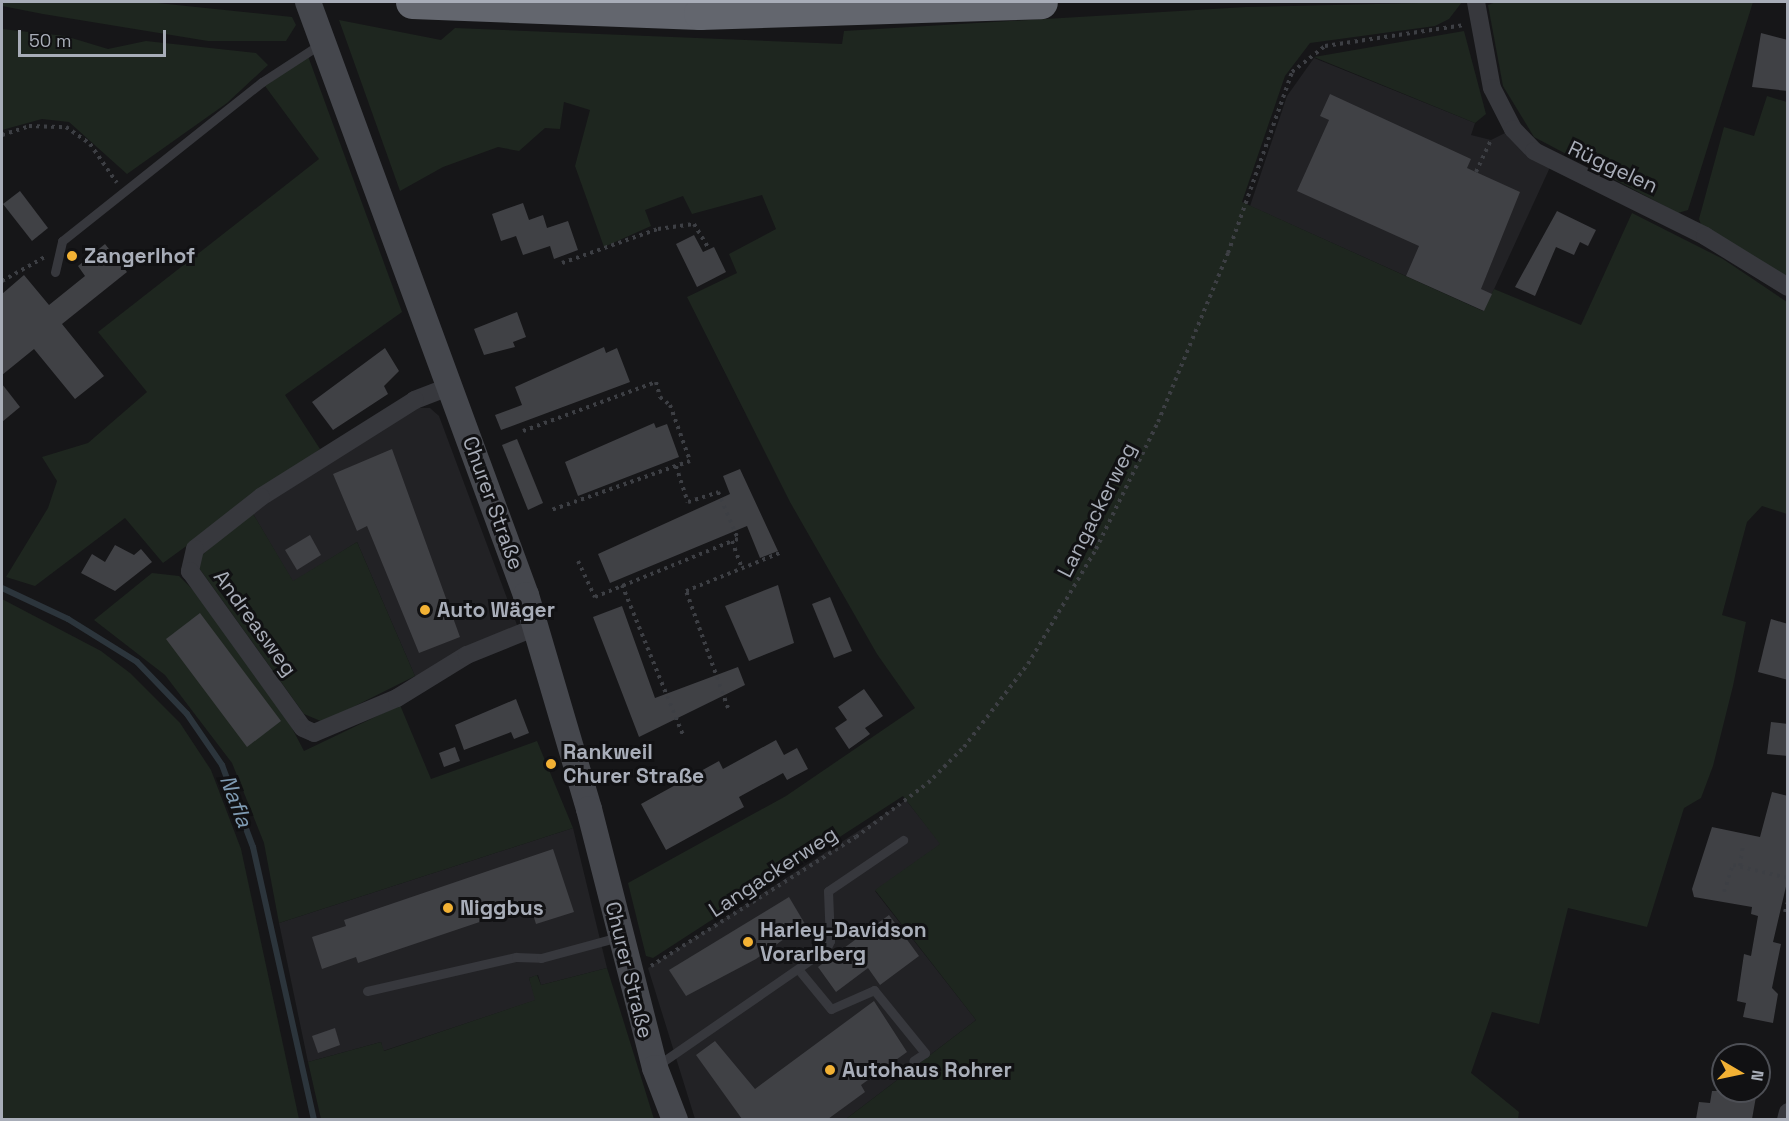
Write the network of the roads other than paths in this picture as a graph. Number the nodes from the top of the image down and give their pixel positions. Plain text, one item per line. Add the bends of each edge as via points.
1 (308, 2) edge
2 (412, 2) edge
3 (1041, 2) edge
4 (1476, 2) edge
5 (324, 42) junction
6 (55, 272) dead end
7 (1788, 287) edge
8 (450, 386) junction
9 (536, 627) junction
10 (903, 840) dead end
11 (621, 936) junction
12 (798, 969) junction
13 (367, 991) dead end
14 (913, 1061) dead end
15 (655, 1068) junction
16 (1788, 1112) edge
17 (675, 1119) edge
18 (1786, 1119) edge

1 - 5 main road, Churer Straße
2 - 3 highway via 700,13
4 - 7 street, Rüggelen via 1498,103 1534,151 1705,236
5 - 6 lane via 306,49 62,241 54,256
5 - 8 main road, Churer Straße
8 - 9 main road, Churer Straße
8 - 9 street, Andreasweg via 415,400 261,497 195,549 190,571 303,728 314,733 397,698 467,655
9 - 11 main road, Churer Straße
10 - 12 lane via 828,891 830,941
11 - 13 lane
11 - 15 main road, Churer Straße
12 - 14 lane via 831,1009 874,990 925,1053
12 - 15 lane
15 - 17 main road, Churer Straße
16 - 18 street

